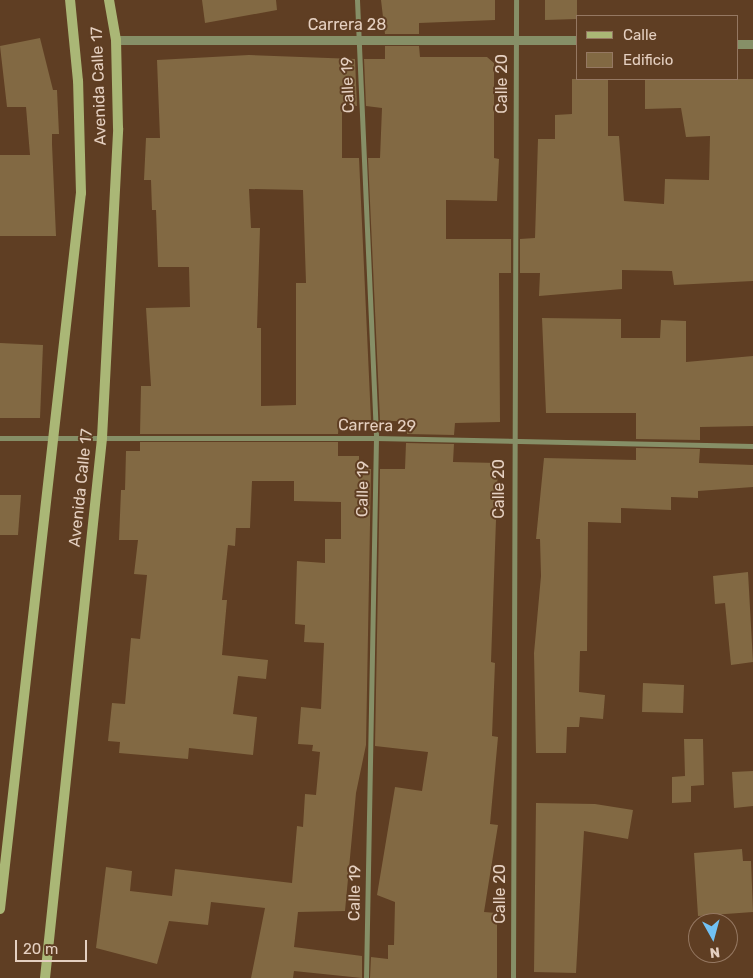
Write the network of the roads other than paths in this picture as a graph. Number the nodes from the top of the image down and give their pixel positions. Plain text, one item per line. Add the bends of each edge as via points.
1 (109, 0) edge
2 (356, 0) edge
3 (516, 0) edge
4 (70, 2) edge
5 (514, 39) junction
6 (116, 40) junction
7 (359, 40) junction
8 (576, 40) edge
9 (738, 44) edge
10 (753, 44) edge
11 (54, 437) junction
12 (0, 438) edge
13 (102, 438) junction
14 (376, 438) junction
15 (511, 442) junction
16 (753, 446) edge
17 (0, 909) edge
18 (45, 978) edge
19 (366, 978) edge
20 (513, 978) edge

1 - 6 main road, Avenida Calle 17
2 - 7 street, Calle 19
3 - 5 street, Calle 20
4 - 11 main road, Avenida Calle 17 via 78,81 81,193
5 - 7 street, Carrera 28
5 - 8 street, Carrera 28
5 - 15 street, Calle 20
6 - 7 street, Carrera 28
6 - 13 main road, Avenida Calle 17 via 118,128
7 - 14 street, Calle 19
9 - 10 street
11 - 12 street, Carrera 29
11 - 13 street, Carrera 29
11 - 17 main road, Avenida Calle 17
13 - 14 street, Carrera 29
13 - 18 main road, Avenida Calle 17
14 - 15 street, Carrera 29
14 - 19 street, Calle 19
15 - 16 street, Carrera 29
15 - 20 street, Calle 20

